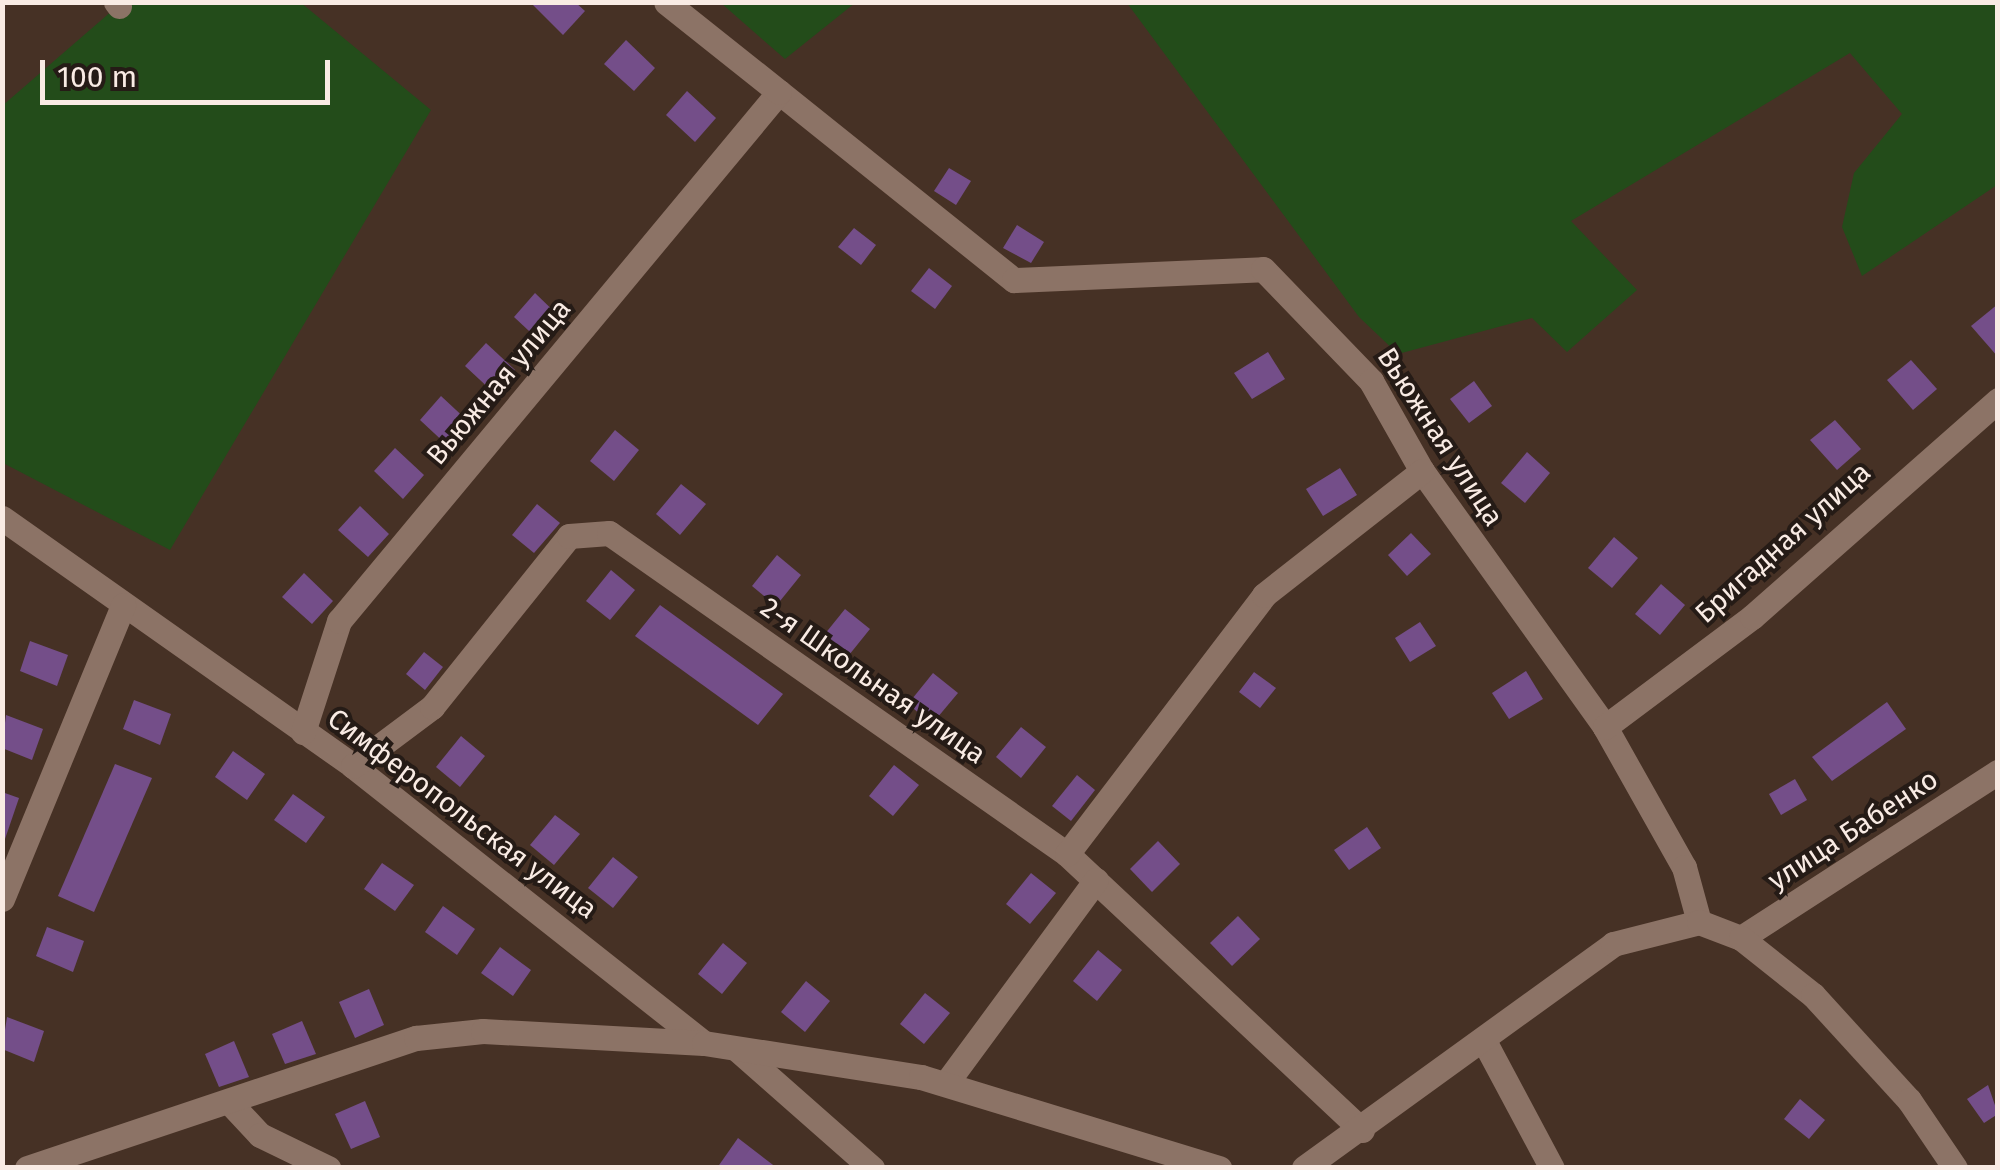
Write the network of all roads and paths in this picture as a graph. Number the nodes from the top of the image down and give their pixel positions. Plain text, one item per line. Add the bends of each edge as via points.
1 (666, 2) edge
2 (779, 92) junction
3 (1998, 400) edge
4 (1422, 471) junction
5 (2, 518) edge
6 (123, 605) junction
7 (1606, 727) junction
8 (303, 732) junction
9 (354, 766) junction
10 (1998, 772) edge
11 (1067, 854) junction
12 (1096, 880) junction
13 (2, 899) edge
14 (1699, 922) junction
15 (1741, 938) junction
16 (1483, 1038) junction
17 (704, 1043) junction
18 (738, 1050) junction
19 (946, 1082) junction
20 (232, 1104) junction
21 (1362, 1130) junction
22 (28, 1168) edge
23 (328, 1168) edge
24 (872, 1168) edge
25 (1219, 1168) edge
26 (1304, 1168) edge
27 (1552, 1168) edge
28 (1955, 1168) edge

1 - 2 street, Вьюжная улица
2 - 4 street, Вьюжная улица via 1014,280 1264,269 1353,358
2 - 8 street, Вьюжная улица via 339,621
3 - 7 street, Бригадная улица via 1752,616
4 - 7 street, Вьюжная улица
4 - 11 street via 1264,595
5 - 6 street, Симферопольская улица
6 - 8 street, Симферопольская улица
6 - 13 street
7 - 14 street, Вьюжная улица via 1684,867
8 - 9 street, Симферопольская улица
9 - 11 street, 2-я Школьная улица via 432,707 568,536 589,528 610,533
9 - 17 street, Симферопольская улица
10 - 15 street, улица Бабенко
11 - 12 street, 2-я Школьная улица
12 - 19 street
12 - 21 street, 2-я Школьная улица
14 - 15 street
14 - 16 street via 1613,944
15 - 28 street via 1878,1064
16 - 21 street
16 - 27 street
17 - 18 street, Симферопольская улица
17 - 20 street via 440,1034
18 - 19 street
18 - 24 street, Симферопольская улица
19 - 25 street
20 - 22 street
20 - 23 street via 260,1135
21 - 26 street

